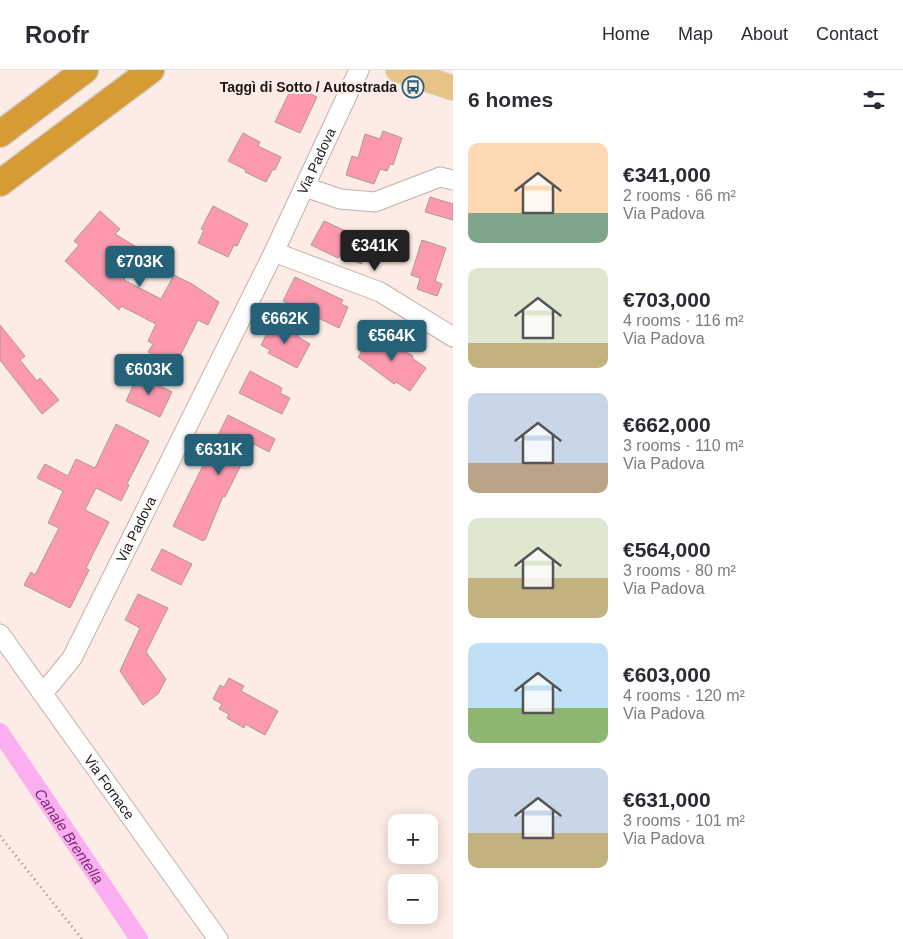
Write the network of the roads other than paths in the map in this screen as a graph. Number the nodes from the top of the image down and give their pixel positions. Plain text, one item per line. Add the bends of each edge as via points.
1 (85, 70) edge
2 (151, 70) edge
3 (359, 70) edge
4 (398, 70) edge
5 (453, 88) edge
6 (0, 134) edge
7 (453, 180) edge
8 (0, 183) edge
9 (305, 187) junction
10 (274, 252) junction
11 (453, 337) edge
12 (0, 634) edge
13 (41, 692) junction
14 (218, 939) edge

1 - 6 highway
2 - 8 highway
3 - 9 street, Via Padova
4 - 5 main road
7 - 9 street via 440,177 375,202 340,199
9 - 10 street, Via Padova
10 - 11 street via 380,292
10 - 13 street, Via Padova via 72,658
12 - 13 street, Via Fornace
13 - 14 street, Via Fornace

